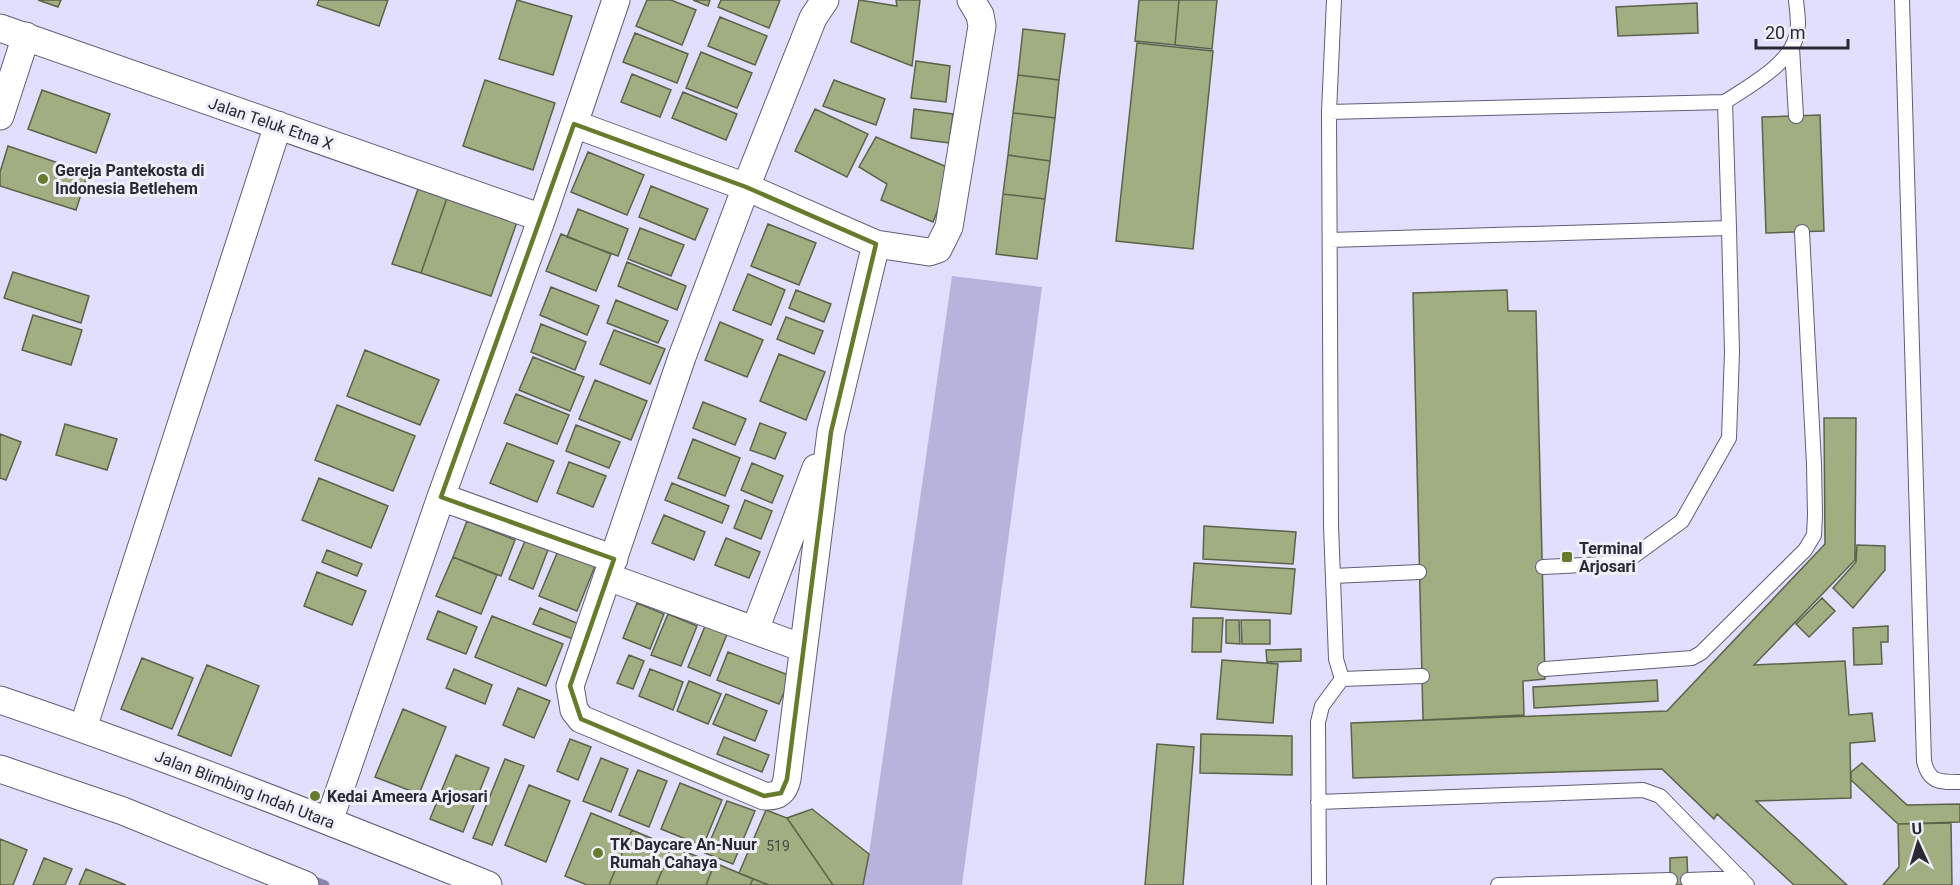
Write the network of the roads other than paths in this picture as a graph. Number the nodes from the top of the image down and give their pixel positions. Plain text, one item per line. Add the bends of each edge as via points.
1 (616, 0) edge
2 (825, 0) edge
3 (971, 0) edge
4 (1334, 0) edge
5 (1797, 0) edge
6 (1902, 0) edge
7 (0, 28) edge
8 (26, 36) junction
9 (1792, 48) junction
10 (1725, 102) junction
11 (1329, 112) junction
12 (0, 116) edge
13 (1796, 116) dead end
14 (574, 124) junction
15 (278, 125) junction
16 (746, 187) junction
17 (542, 218) junction
18 (1729, 228) junction
19 (1802, 232) dead end
20 (1330, 240) junction
21 (876, 244) junction
22 (831, 432) junction
23 (441, 497) junction
24 (1543, 567) dead end
25 (611, 568) junction
26 (1419, 572) dead end
27 (1333, 576) junction
28 (755, 630) junction
29 (803, 648) junction
30 (1545, 669) dead end
31 (1422, 676) dead end
32 (1342, 679) junction
33 (0, 700) edge
34 (83, 728) junction
35 (0, 769) edge
36 (1960, 782) edge
37 (1318, 802) junction
38 (329, 821) junction
39 (1670, 880) dead end
40 (1688, 880) dead end
41 (1744, 882) edge
42 (305, 885) edge
43 (488, 885) edge
44 (1319, 885) edge
45 (1498, 885) edge
46 (1523, 885) edge

1 - 14 street
2 - 16 street via 813,18
3 - 21 street via 982,26 949,227 938,249 929,252
4 - 11 lane
5 - 9 lane via 1798,29
6 - 36 lane via 1924,761 1934,779
7 - 8 street, Jalan Teluk Etna X
8 - 12 street
8 - 15 street, Jalan Teluk Etna X
9 - 10 lane via 1769,73
9 - 13 lane
10 - 11 lane
10 - 18 lane
11 - 20 lane
14 - 16 street
14 - 17 street
15 - 17 street, Jalan Teluk Etna X
15 - 34 street
16 - 21 street
16 - 25 street via 682,357
17 - 23 street
18 - 20 lane
18 - 24 lane via 1729,438 1682,521 1624,563
19 - 30 lane via 1814,535 1804,550 1692,658
20 - 27 lane
21 - 22 street
22 - 28 street
22 - 29 street
23 - 25 street
23 - 38 street
25 - 28 street
25 - 29 street via 570,686 574,711 581,719 765,796 777,796 786,785
26 - 27 lane
27 - 32 lane via 1336,659
28 - 29 street
31 - 32 lane
32 - 37 lane via 1322,706 1318,722
33 - 34 street, Jalan Blimbing Indah Utara
34 - 38 street, Jalan Blimbing Indah Utara
35 - 42 street via 123,811
37 - 41 lane via 1643,790 1660,796
37 - 44 lane
38 - 43 street, Jalan Blimbing Indah Utara
39 - 46 lane
40 - 41 lane
45 - 46 lane

